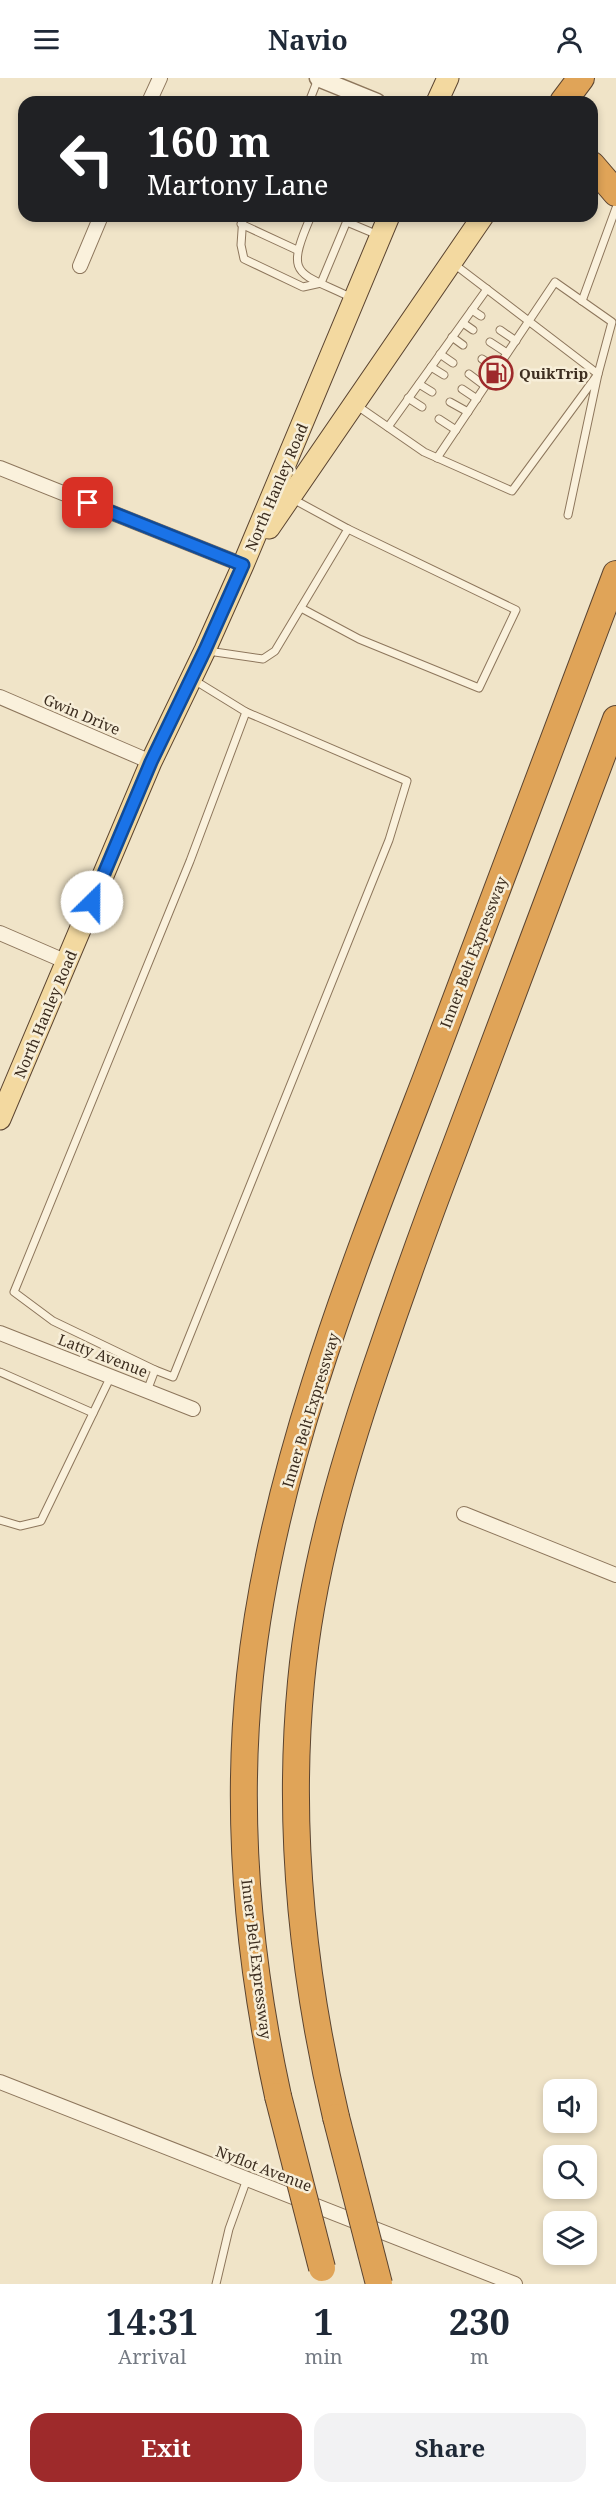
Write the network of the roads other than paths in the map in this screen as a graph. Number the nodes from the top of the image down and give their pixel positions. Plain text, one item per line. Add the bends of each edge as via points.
1 (160, 78) edge
2 (318, 78) edge
3 (448, 78) edge
4 (345, 83) edge
5 (152, 96) edge
6 (311, 96) edge
7 (367, 96) edge
8 (440, 96) edge
9 (598, 172) edge
10 (598, 190) edge
11 (616, 195) edge
12 (616, 208) edge
13 (98, 222) edge
14 (311, 222) edge
15 (346, 222) edge
16 (353, 222) edge
17 (386, 222) edge
18 (480, 222) edge
19 (241, 224) joint
20 (380, 237) junction
21 (297, 250) junction
22 (452, 262) junction
23 (80, 266) dead end
24 (321, 283) junction
25 (487, 289) junction
26 (354, 299) junction
27 (582, 301) junction
28 (472, 310) junction
29 (481, 316) dead end
30 (529, 320) junction
31 (463, 322) junction
32 (473, 330) dead end
33 (500, 330) dead end
34 (452, 337) junction
35 (516, 341) junction
36 (490, 342) dead end
37 (463, 345) dead end
38 (440, 354) junction
39 (507, 354) junction
40 (482, 358) dead end
41 (453, 363) dead end
42 (431, 367) junction
43 (497, 369) junction
44 (469, 374) dead end
45 (598, 374) junction
46 (444, 375) dead end
47 (418, 384) junction
48 (486, 386) junction
49 (462, 389) dead end
50 (432, 392) dead end
51 (408, 398) junction
52 (477, 399) junction
53 (450, 402) dead end
54 (354, 404) junction
55 (422, 407) dead end
56 (468, 412) junction
57 (439, 419) dead end
58 (388, 427) junction
59 (456, 430) junction
60 (437, 458) junction
61 (0, 468) edge
62 (282, 494) junction
63 (568, 515) dead end
64 (348, 529) junction
65 (243, 565) junction
66 (616, 574) edge
67 (300, 608) junction
68 (205, 650) junction
69 (191, 679) junction
70 (0, 697) edge
71 (246, 712) junction
72 (616, 719) edge
73 (151, 762) junction
74 (0, 933) edge
75 (67, 962) junction
76 (0, 1119) edge
77 (0, 1333) edge
78 (155, 1370) junction
79 (0, 1372) edge
80 (111, 1376) junction
81 (147, 1390) junction
82 (193, 1408) dead end
83 (93, 1413) junction
84 (464, 1514) dead end
85 (0, 1520) edge
86 (616, 1575) edge
87 (0, 2082) edge
88 (247, 2179) junction
89 (324, 2276) edge
90 (216, 2284) edge
91 (379, 2284) edge
92 (515, 2284) edge

1 - 5 street
2 - 4 street
2 - 6 lane
3 - 8 main road
4 - 7 street
9 - 11 highway
10 - 11 street
12 - 27 lane
13 - 23 street
14 - 21 lane
15 - 24 lane
16 - 20 lane
17 - 20 main road, North Hanley Road
18 - 22 main road
19 - 21 lane
19 - 24 lane via 244,260 303,287
20 - 26 main road, North Hanley Road
21 - 24 lane via 298,268
22 - 25 lane
22 - 54 main road
24 - 26 lane
25 - 28 lane
25 - 30 lane
26 - 62 main road, North Hanley Road
27 - 30 lane via 555,282
27 - 45 lane via 612,322
28 - 29 lane
28 - 31 lane
30 - 35 lane
30 - 45 lane
31 - 32 lane
31 - 34 lane
33 - 35 lane
34 - 37 lane
34 - 38 lane
35 - 39 lane
36 - 39 lane
38 - 41 lane
38 - 42 lane
39 - 43 lane
40 - 43 lane
42 - 46 lane
42 - 47 lane
43 - 48 lane
44 - 48 lane
45 - 60 lane via 512,491
45 - 63 lane
47 - 50 lane
47 - 51 lane
48 - 52 lane
49 - 52 lane
51 - 55 lane
51 - 58 lane
52 - 56 lane
53 - 56 lane
54 - 58 lane
54 - 62 main road
56 - 59 lane
57 - 59 lane
58 - 60 lane
59 - 60 lane
61 - 65 street
62 - 64 lane
62 - 65 main road, North Hanley Road
64 - 67 lane
64 - 67 lane via 516,610 479,688 359,639
65 - 68 main road, North Hanley Road
66 - 89 highway, Inner Belt Expressway, bridge via 363,1246 308,1412 261,1597 245,1735 244,1824 250,1932 278,2096
67 - 68 lane via 275,651 263,659
68 - 69 main road, North Hanley Road
69 - 71 lane
69 - 73 main road, North Hanley Road
70 - 73 street, Gwin Drive
71 - 78 lane via 190,861 14,1292 53,1321
71 - 78 lane via 407,781 389,840 173,1377
72 - 91 highway, bridge via 404,1286 349,1451 320,1564 301,1678 295,1848 308,1975 336,2117
73 - 75 main road, North Hanley Road
74 - 75 street
75 - 76 main road, North Hanley Road
77 - 80 street, Latty Avenue
78 - 81 lane
79 - 83 lane
80 - 81 street, Latty Avenue
80 - 83 lane
81 - 82 street, Latty Avenue
83 - 85 lane via 41,1521 20,1526
84 - 86 street
87 - 88 street, Nyflot Avenue
88 - 90 lane via 229,2229
88 - 92 street, Nyflot Avenue

